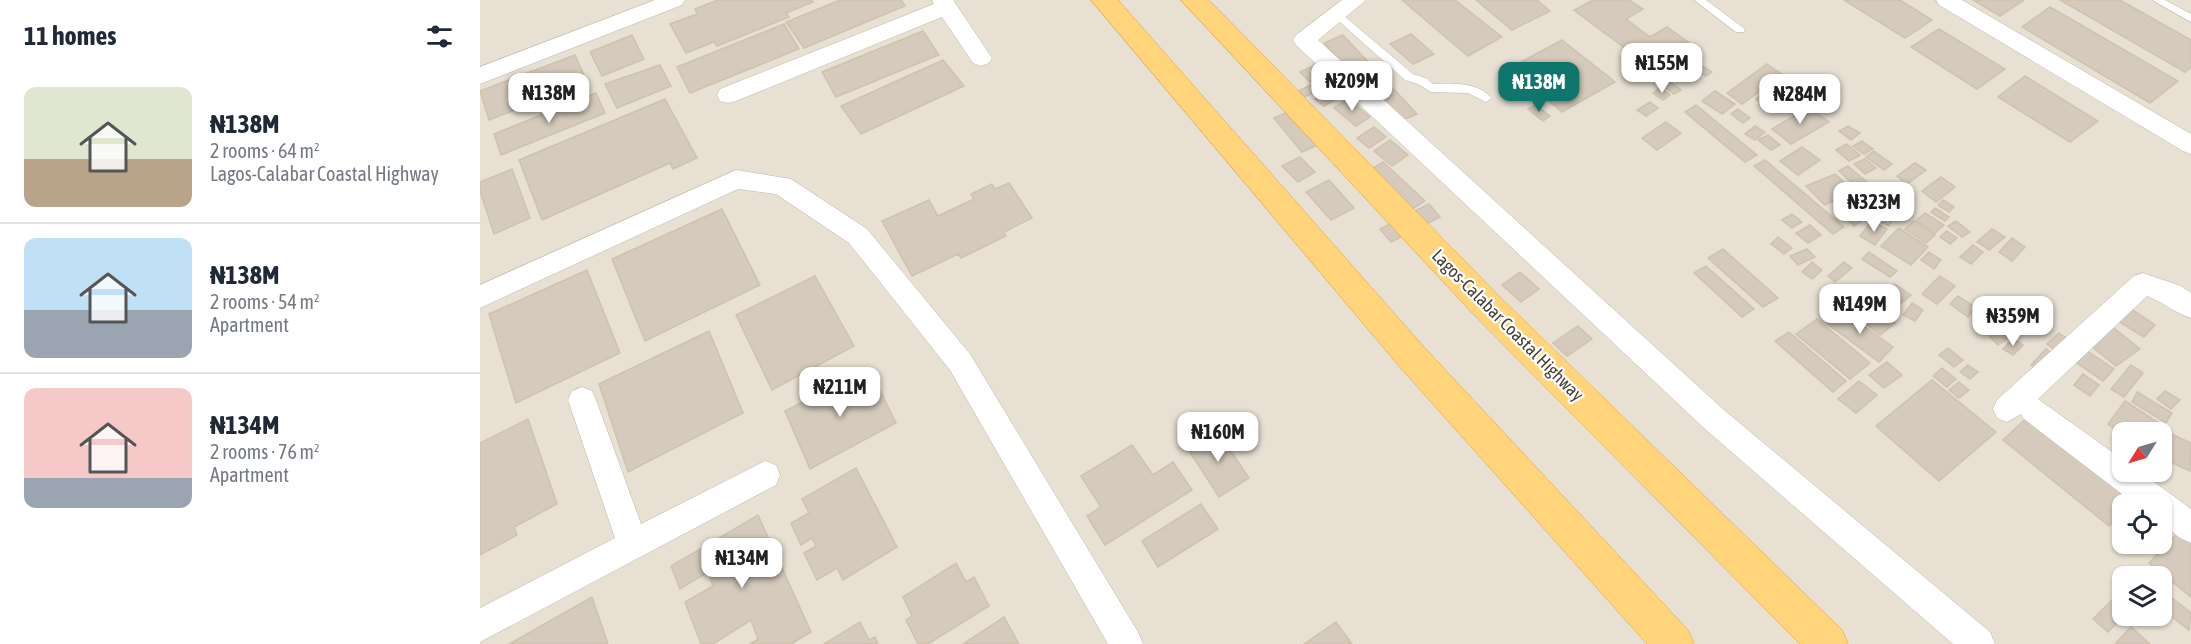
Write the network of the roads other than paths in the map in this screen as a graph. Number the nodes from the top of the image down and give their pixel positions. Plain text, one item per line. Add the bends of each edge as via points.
1 (675, 0) edge
2 (1104, 0) edge
3 (1194, 0) edge
4 (1356, 0) edge
5 (1946, 0) edge
6 (2157, 0) edge
7 (1701, 1) edge
8 (945, 3) edge
9 (1337, 14) junction
10 (2191, 18) edge
11 (1740, 29) dead end
12 (981, 58) dead end
13 (480, 76) edge
14 (728, 95) dead end
15 (1486, 98) dead end
16 (2191, 145) edge
17 (480, 297) edge
18 (2191, 307) edge
19 (582, 400) dead end
20 (765, 475) dead end
21 (2144, 494) edge
22 (2172, 514) edge
23 (2191, 528) edge
24 (633, 544) junction
25 (480, 626) edge
26 (1126, 644) edge
27 (1674, 644) edge
28 (1828, 644) edge
29 (1978, 644) edge

1 - 13 street
2 - 27 highway via 1411,356
3 - 28 highway, Lagos-Calabar Coastal Highway via 1488,308
4 - 9 street
5 - 16 street
6 - 10 lane
7 - 11 lane
8 - 12 street
8 - 14 street
9 - 15 lane via 1408,77 1431,88 1470,89
9 - 29 street via 1304,40 1714,419
17 - 26 street via 736,179 782,186 858,236 960,362
18 - 21 street via 2172,294 2143,284 2021,409
19 - 24 street
20 - 24 street
22 - 23 street
24 - 25 street

